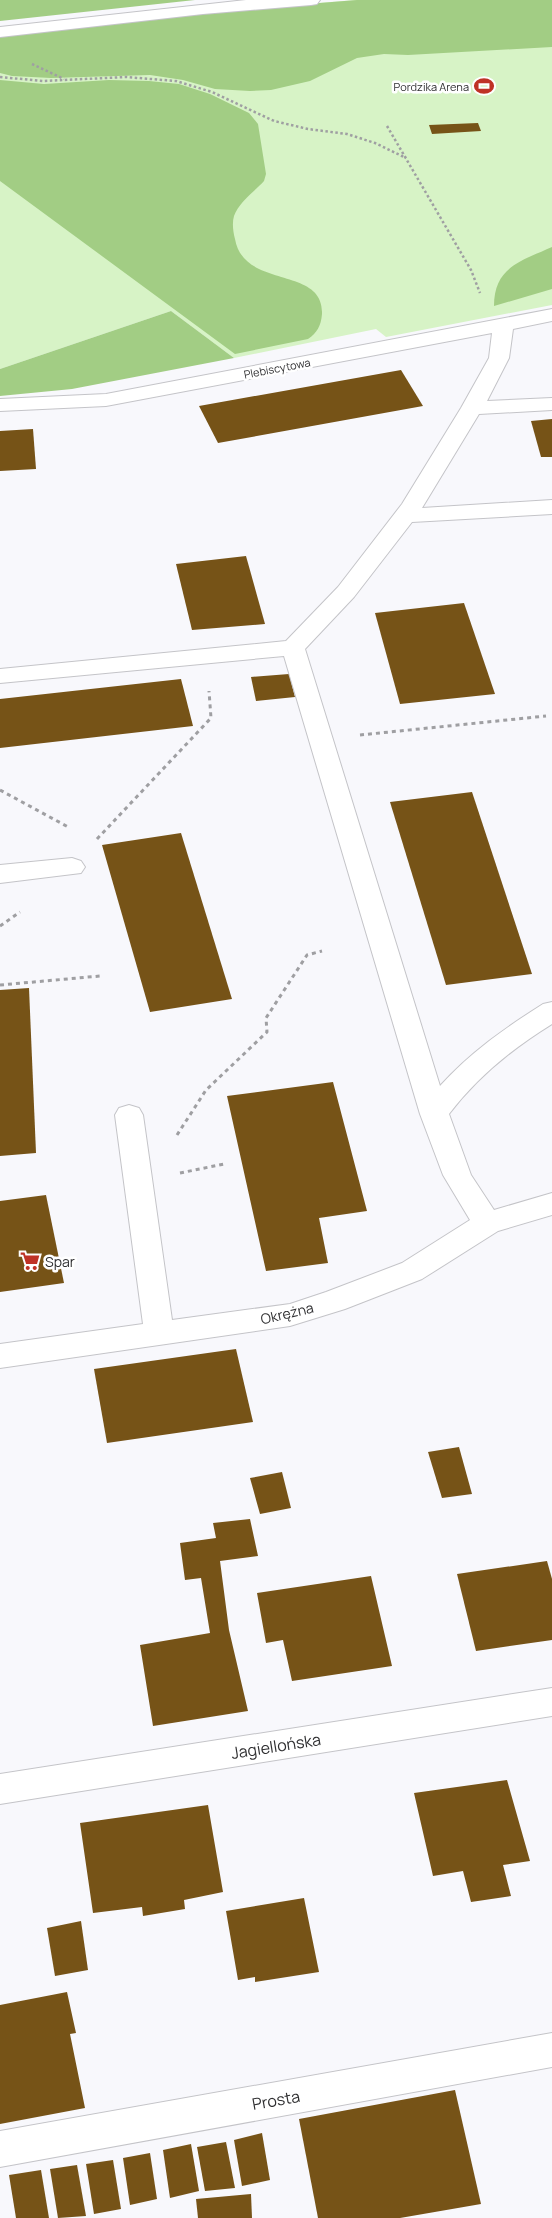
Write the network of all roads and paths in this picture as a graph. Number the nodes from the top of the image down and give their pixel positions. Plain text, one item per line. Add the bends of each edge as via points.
1 (311, 0) edge
2 (0, 32) edge
3 (0, 77) edge
4 (387, 126) dead end
5 (406, 158) junction
6 (480, 295) dead end
7 (552, 316) edge
8 (503, 324) junction
9 (552, 404) edge
10 (0, 405) edge
11 (472, 408) junction
12 (552, 507) edge
13 (405, 516) junction
14 (293, 648) junction
15 (207, 658) junction
16 (0, 676) edge
17 (546, 716) dead end
18 (357, 735) dead end
19 (0, 790) edge
20 (77, 832) dead end
21 (94, 842) dead end
22 (72, 867) dead end
23 (0, 874) edge
24 (322, 951) dead end
25 (100, 976) dead end
26 (0, 985) edge
27 (552, 1011) edge
28 (129, 1114) dead end
29 (434, 1114) junction
30 (224, 1164) dead end
31 (138, 1181) junction
32 (552, 1204) edge
33 (488, 1223) junction
34 (159, 1334) junction
35 (0, 1356) edge
36 (552, 1702) edge
37 (0, 1789) edge
38 (552, 2050) edge
39 (0, 2149) edge

1 - 2 street
3 - 5 path via 43,81 126,77 176,81 212,92 274,121 348,134
4 - 5 path
5 - 6 path via 471,270
7 - 8 street, Plebiscytowa
8 - 10 street, Plebiscytowa via 106,400
8 - 11 street via 499,358
9 - 11 street
11 - 13 street
12 - 13 street
13 - 14 street via 346,592
14 - 15 street
14 - 29 street
15 - 16 street
15 - 21 path via 211,718
17 - 18 path
19 - 20 path
22 - 23 street
24 - 31 path via 307,955 266,1018 266,1032 206,1090 154,1168
25 - 26 path
27 - 29 street via 464,1078
28 - 31 street
29 - 33 street via 456,1176
30 - 31 path
31 - 34 street
32 - 33 street, Okrężna
33 - 34 street, Okrężna via 412,1272 335,1302 290,1315
34 - 35 street, Okrężna
36 - 37 street, Jagiellońska
38 - 39 street, Prosta

